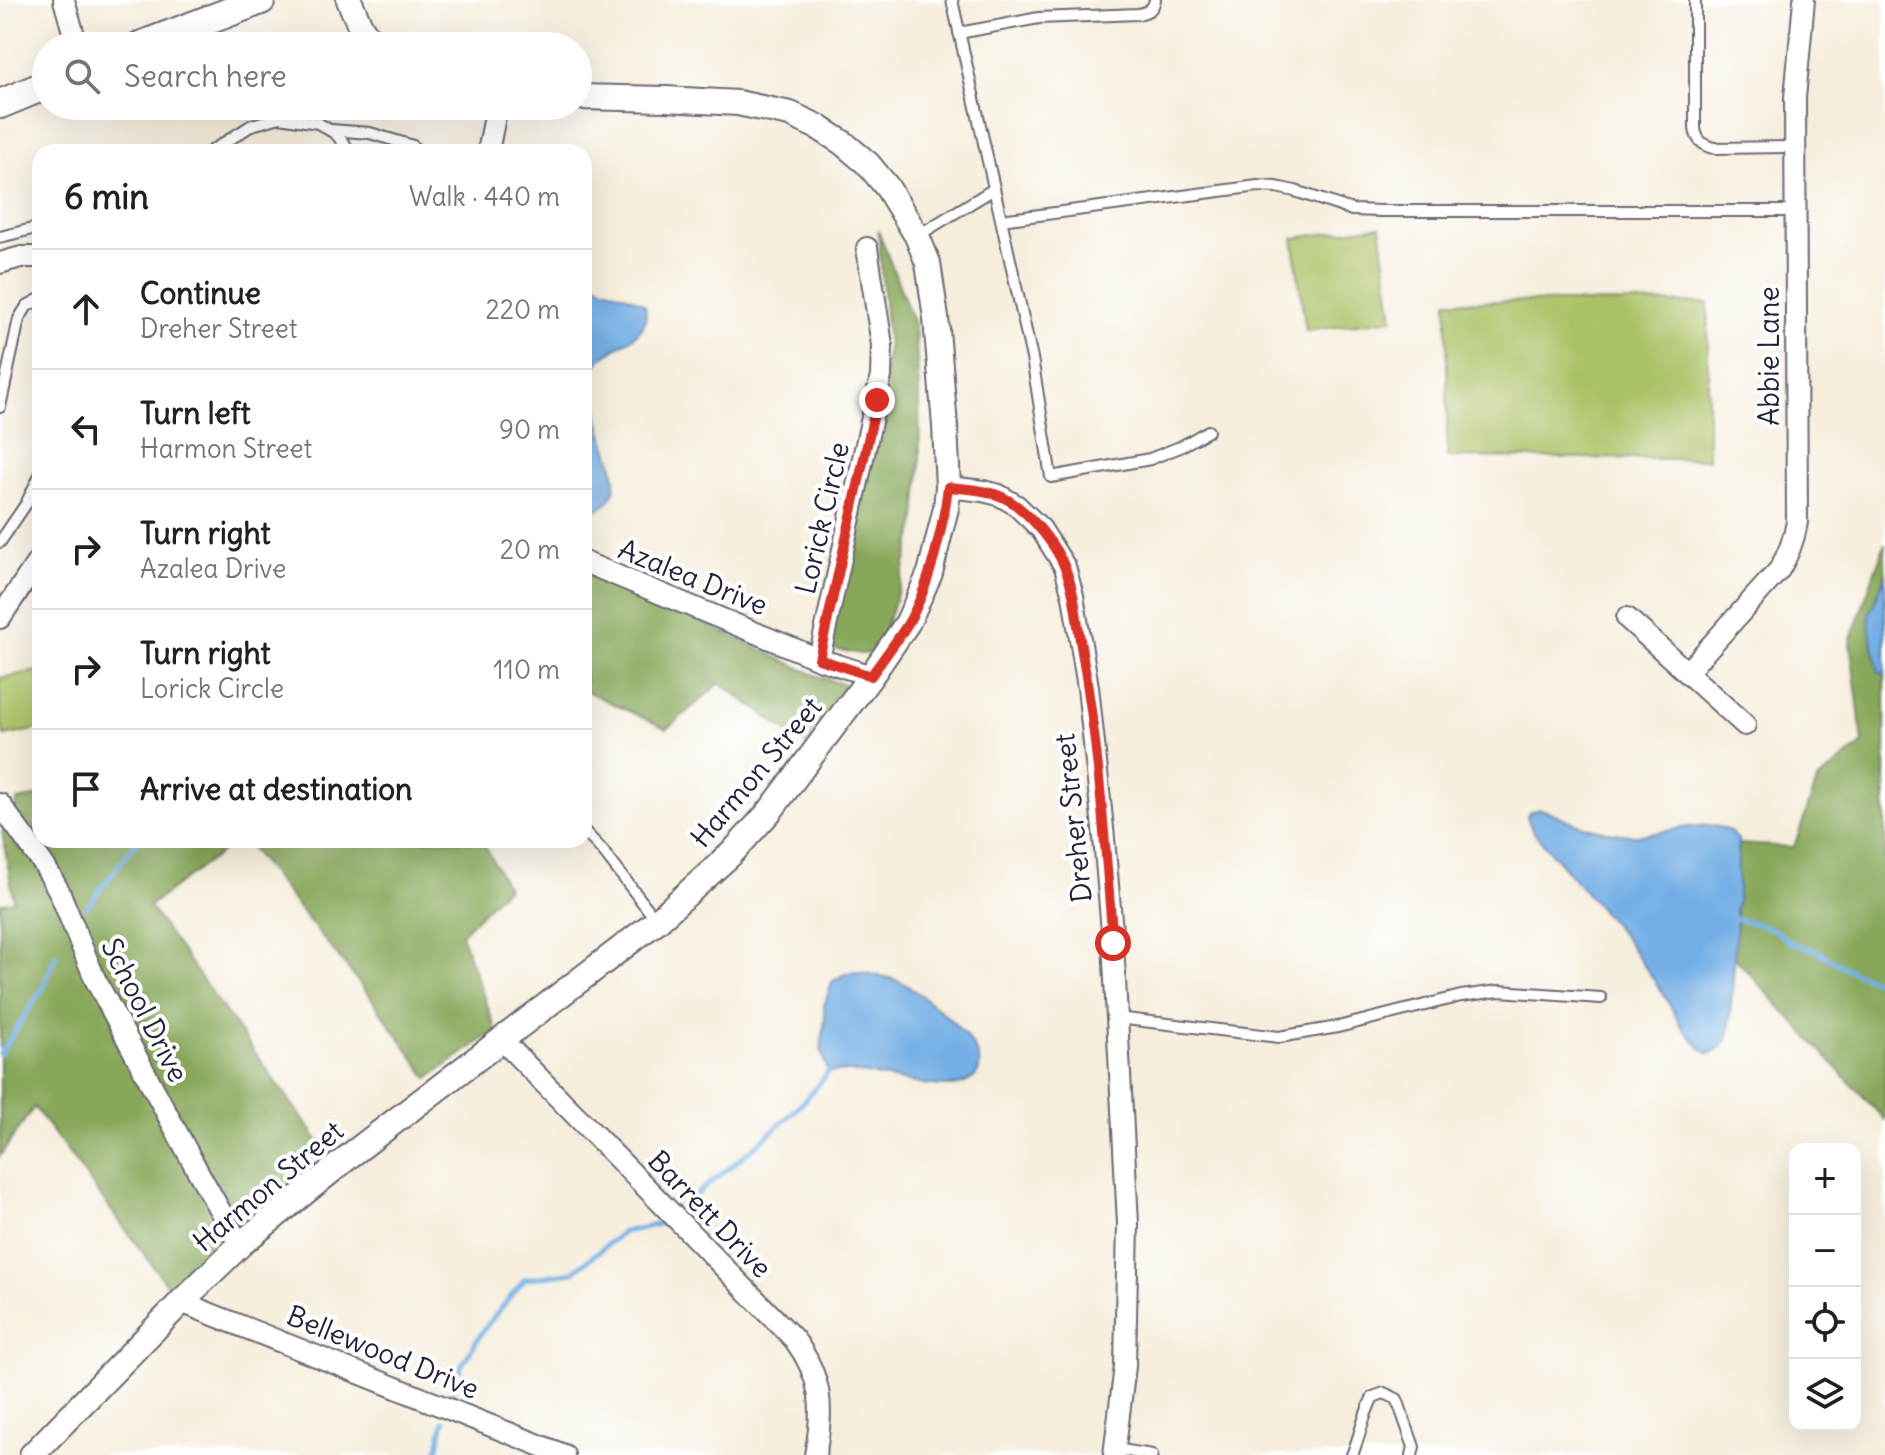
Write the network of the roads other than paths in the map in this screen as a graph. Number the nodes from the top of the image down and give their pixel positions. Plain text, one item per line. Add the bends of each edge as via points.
1 (64, 0) edge
2 (261, 0) edge
3 (349, 0) edge
4 (952, 0) edge
5 (1155, 0) edge
6 (1695, 0) edge
7 (1804, 0) edge
8 (73, 32) edge
9 (177, 32) edge
10 (364, 32) edge
11 (959, 33) junction
12 (32, 91) edge
13 (592, 97) edge
14 (0, 104) edge
15 (270, 120) edge
16 (302, 120) edge
17 (494, 120) edge
18 (329, 130) junction
19 (222, 144) edge
20 (344, 144) edge
21 (406, 144) edge
22 (490, 144) edge
23 (1796, 147) junction
24 (994, 189) junction
25 (1797, 211) junction
26 (1001, 220) junction
27 (32, 229) edge
28 (917, 236) junction
29 (0, 237) edge
30 (867, 248) dead end
31 (32, 257) edge
32 (0, 263) edge
33 (32, 303) edge
34 (0, 407) edge
35 (1208, 431) dead end
36 (948, 487) junction
37 (32, 492) edge
38 (0, 542) edge
39 (592, 565) edge
40 (32, 570) edge
41 (0, 618) edge
42 (1627, 618) dead end
43 (819, 659) junction
44 (1687, 672) junction
45 (871, 676) junction
46 (1745, 725) dead end
47 (0, 804) edge
48 (592, 839) edge
49 (657, 921) junction
50 (1601, 998) dead end
51 (1117, 1018) junction
52 (502, 1040) junction
53 (242, 1243) junction
54 (181, 1302) junction
55 (1114, 1452) edge
56 (32, 1455) edge
57 (564, 1455) edge
58 (815, 1455) edge
59 (1152, 1455) edge
60 (1352, 1455) edge
61 (1412, 1455) edge

1 - 8 street
2 - 9 main road
3 - 10 street
4 - 11 lane
5 - 11 lane via 1147,12 1138,14 1039,18
6 - 23 lane via 1699,140 1714,148
7 - 23 street, Abbie Lane
11 - 24 lane
12 - 14 main road
13 - 28 street, Harmon Street via 738,103 790,114 843,143 868,164
15 - 19 lane
16 - 18 lane
17 - 22 street
18 - 20 lane
18 - 21 lane via 370,133
23 - 25 street, Abbie Lane
24 - 26 lane
24 - 28 lane
25 - 26 lane via 1352,210 1295,191 1258,186
25 - 44 street, Abbie Lane via 1798,505 1793,541 1779,570
26 - 35 lane via 1032,358 1051,477 1150,459
27 - 29 lane
28 - 36 street, Harmon Street via 928,263 936,318
30 - 43 street, Lorick Circle via 882,345 881,376
31 - 32 street
33 - 34 lane via 19,319
36 - 45 street, Harmon Street via 930,573 908,622
36 - 51 street, Dreher Street via 999,495 1016,505 1041,529 1065,567 1097,762
37 - 38 lane
39 - 43 street, Azalea Drive
40 - 41 street
42 - 44 street
43 - 45 street, Azalea Drive
44 - 46 street
45 - 49 street, Harmon Street via 770,811
47 - 53 street, School Drive via 59,891 95,979
48 - 49 lane
49 - 52 street, Harmon Street
50 - 51 lane via 1499,991 1279,1037
51 - 55 street, Dreher Street via 1128,1223 1125,1366
52 - 53 street, Harmon Street
52 - 58 street, Barrett Drive via 794,1339 811,1365 819,1393
53 - 54 street, Harmon Street
54 - 56 street, Harmon Street
54 - 57 street, Bellewood Drive
55 - 59 lane
60 - 61 lane via 1373,1397 1384,1393 1397,1399 1414,1447

